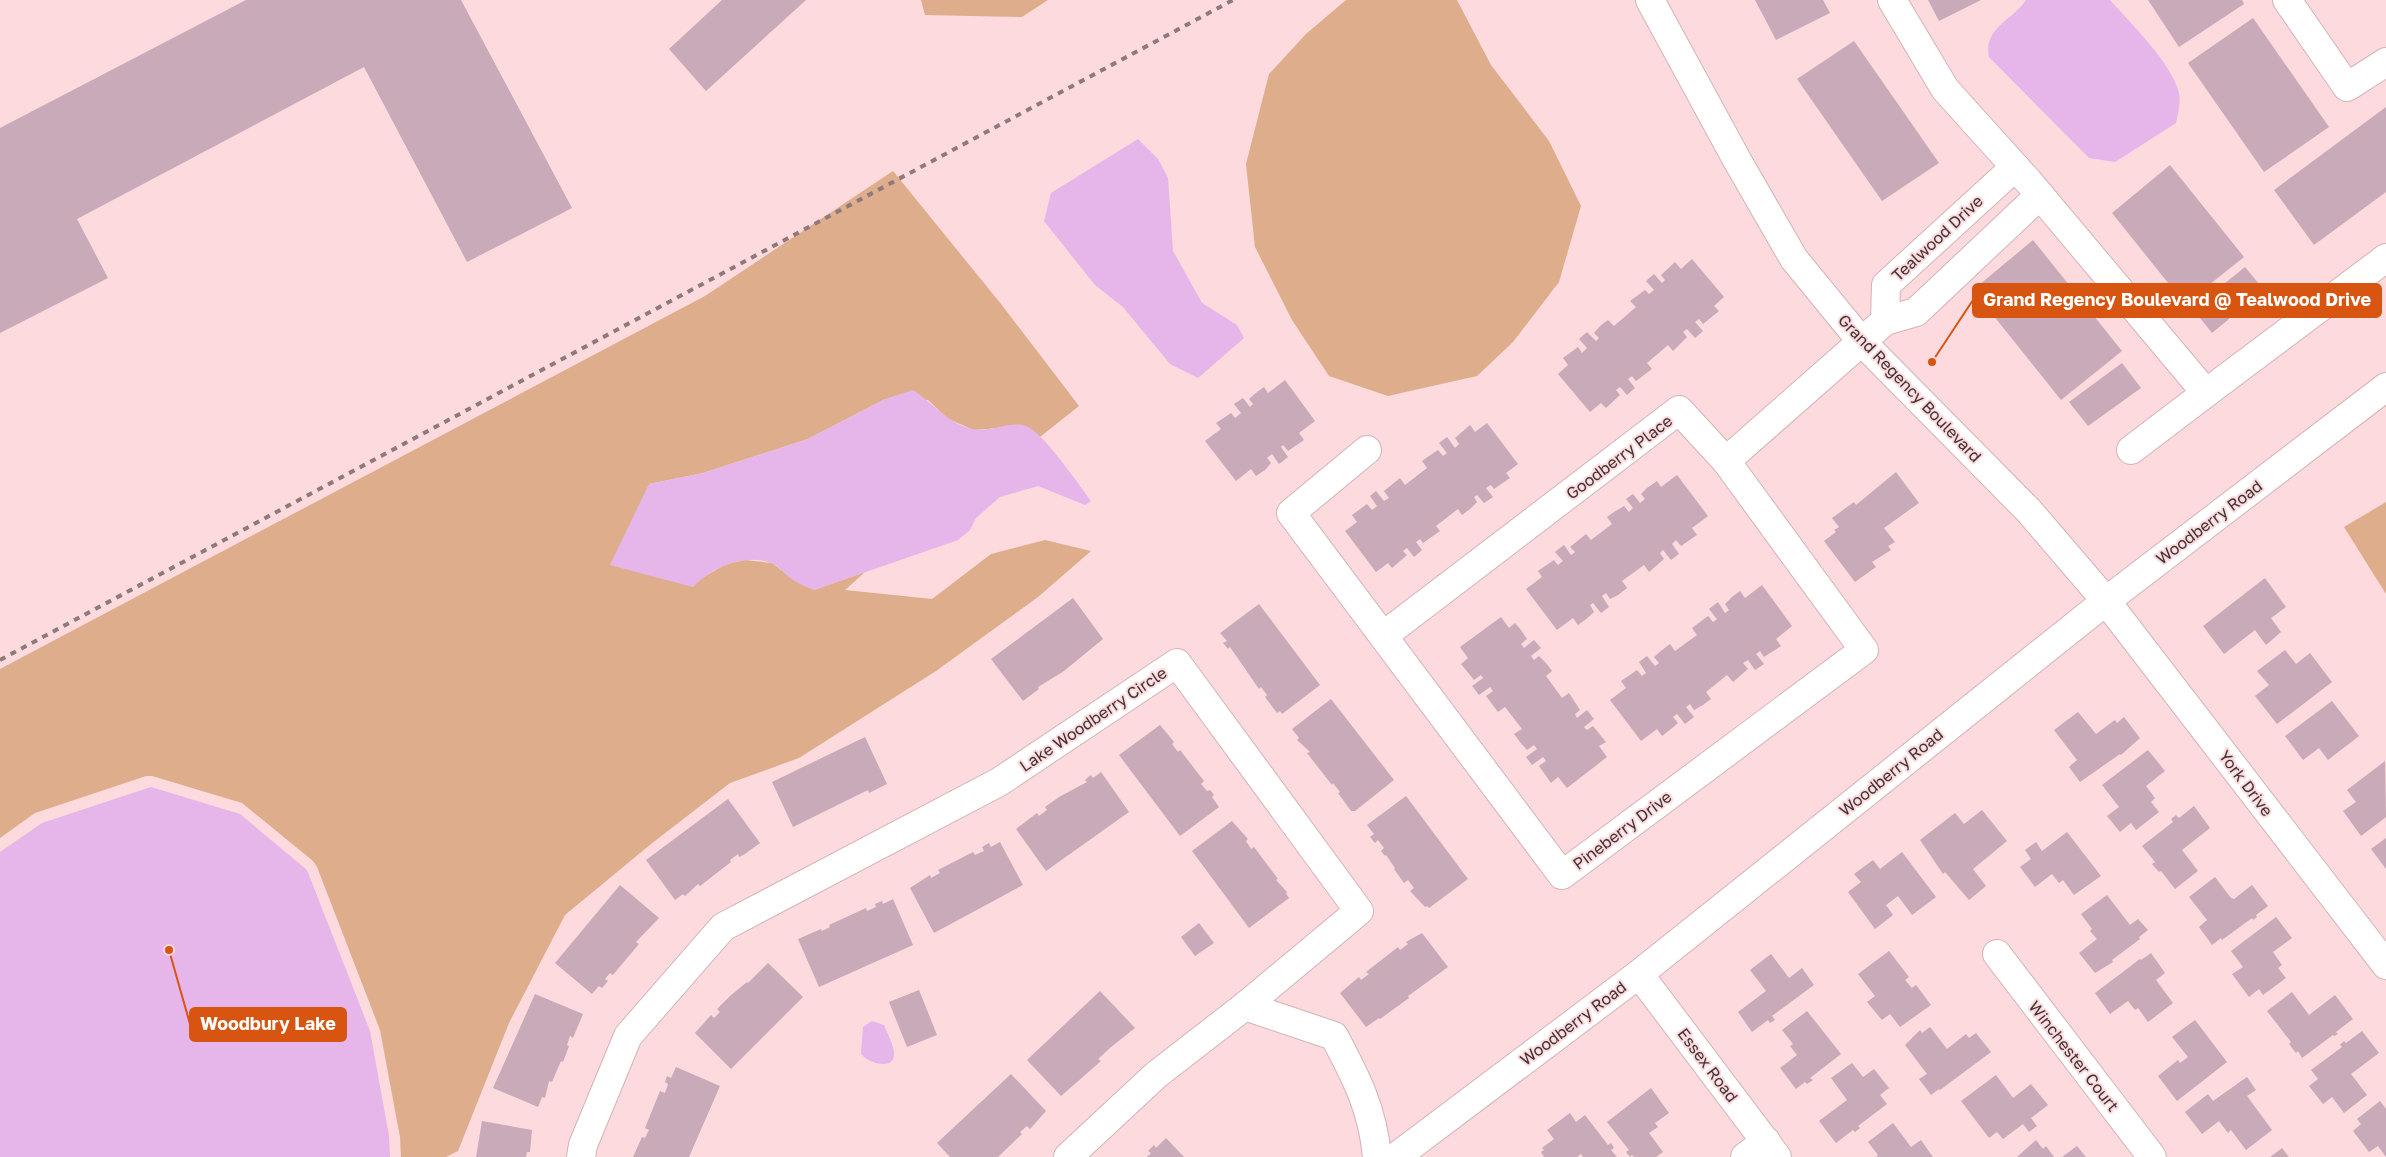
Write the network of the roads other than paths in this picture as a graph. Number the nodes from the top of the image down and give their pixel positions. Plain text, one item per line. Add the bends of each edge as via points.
1 (1650, 0) edge
2 (1892, 0) edge
3 (2287, 0) edge
4 (2386, 62) edge
5 (2015, 167) junction
6 (2040, 195) junction
7 (2386, 258) edge
8 (1885, 321) junction
9 (1862, 342) junction
10 (2386, 387) edge
11 (2206, 392) junction
12 (1367, 450) dead end
13 (2131, 450) dead end
14 (1726, 461) junction
15 (2106, 601) junction
16 (1383, 636) junction
17 (1996, 954) dead end
18 (2386, 965) edge
19 (1639, 974) junction
20 (1245, 1006) junction
21 (1763, 1152) edge
22 (581, 1157) edge
23 (1068, 1157) edge
24 (1378, 1157) edge
25 (1396, 1157) edge
26 (2152, 1157) edge

1 - 9 street, Grand Regency Boulevard via 1794,259
2 - 5 street via 1945,89
3 - 4 street via 2346,87
5 - 6 street
5 - 8 street, Tealwood Drive via 1886,285
6 - 8 street via 1916,312
6 - 11 street
7 - 11 street
8 - 9 street
9 - 14 street
9 - 15 street, Grand Regency Boulevard via 2029,511
10 - 15 street, Woodberry Road
11 - 13 street
12 - 16 street, Pineberry Drive via 1291,513
14 - 16 street, Goodberry Place via 1679,410
14 - 16 street, Pineberry Drive via 1864,650 1562,875
15 - 18 street, York Drive
15 - 19 street, Woodberry Road
17 - 26 street, Winchester Court
19 - 21 street, Essex Road
19 - 25 street, Woodberry Road
20 - 22 street, Lake Woodberry Circle via 1359,911 1177,664 999,782 723,927 628,1036
20 - 23 street, Lake Woodberry Circle via 1156,1075
20 - 24 street via 1334,1036 1357,1077 1375,1128

